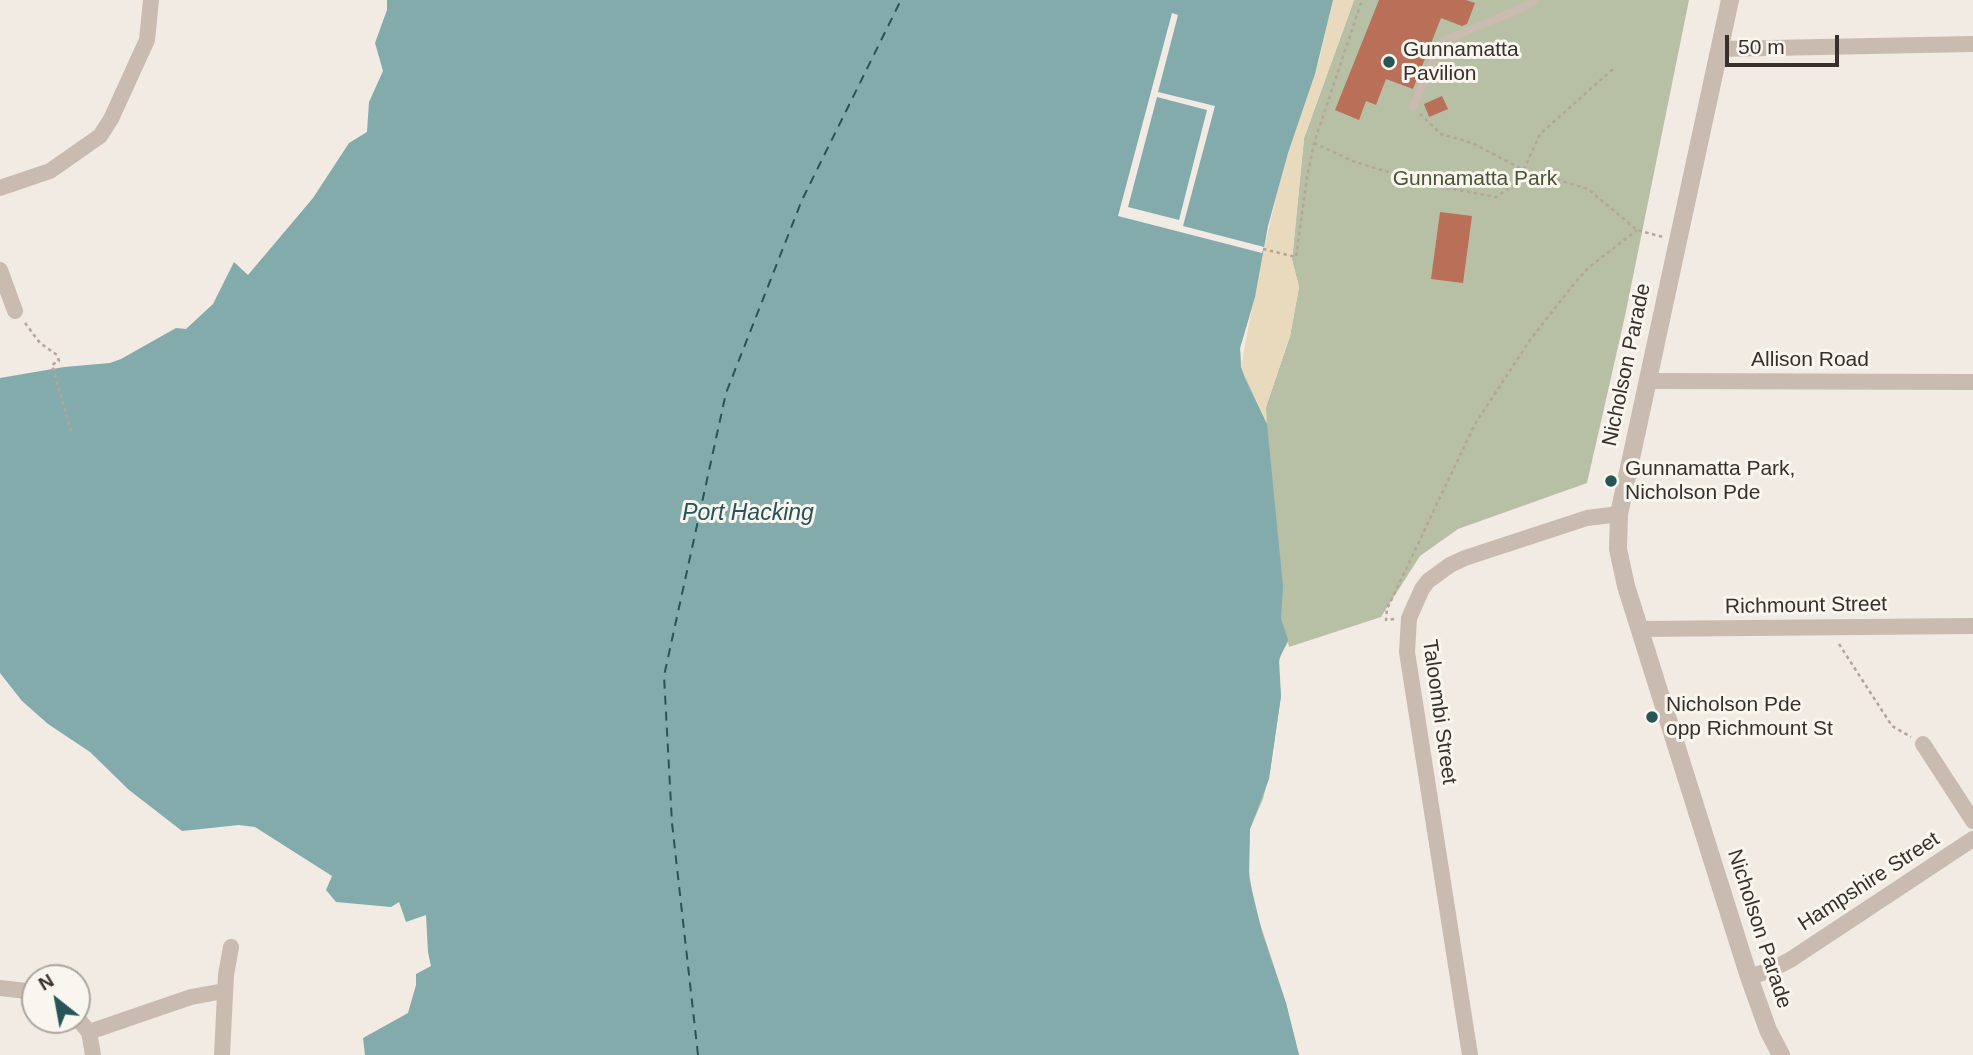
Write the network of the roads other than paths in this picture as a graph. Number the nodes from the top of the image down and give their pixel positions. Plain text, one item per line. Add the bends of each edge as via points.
1 (151, 0) edge
2 (1535, 0) edge
3 (1730, 0) edge
4 (1973, 44) edge
5 (1719, 49) junction
6 (1413, 107) road end
7 (0, 188) edge
8 (0, 270) edge
9 (15, 311) road end
10 (1647, 381) junction
11 (1973, 382) edge
12 (1619, 514) junction
13 (1973, 625) edge
14 (1639, 629) junction
15 (1923, 744) road end
16 (1973, 821) edge
17 (1973, 839) edge
18 (231, 947) dead end
19 (1749, 977) junction
20 (0, 988) edge
21 (21, 990) edge
22 (224, 991) junction
23 (91, 1031) edge
24 (89, 1034) edge
25 (93, 1055) edge
26 (222, 1055) edge
27 (1470, 1055) edge
28 (1781, 1055) edge

1 - 7 street via 148,40 100,136 50,171
2 - 6 lane via 1441,41
3 - 5 street, Nicholson Parade
4 - 5 street
5 - 10 street, Nicholson Parade
8 - 9 street
10 - 11 street, Allison Road
10 - 12 street, Nicholson Parade
12 - 14 street, Nicholson Parade via 1618,549
12 - 27 street, Taloombi Street via 1587,518 1457,561 1428,581 1409,618 1407,652
13 - 14 street, Richmount Street
14 - 19 street, Nicholson Parade
15 - 16 street
17 - 19 street, Hampshire Street via 1790,960
18 - 22 street
19 - 28 street, Nicholson Parade
20 - 21 street
22 - 23 street via 191,997
22 - 26 street
24 - 25 street

